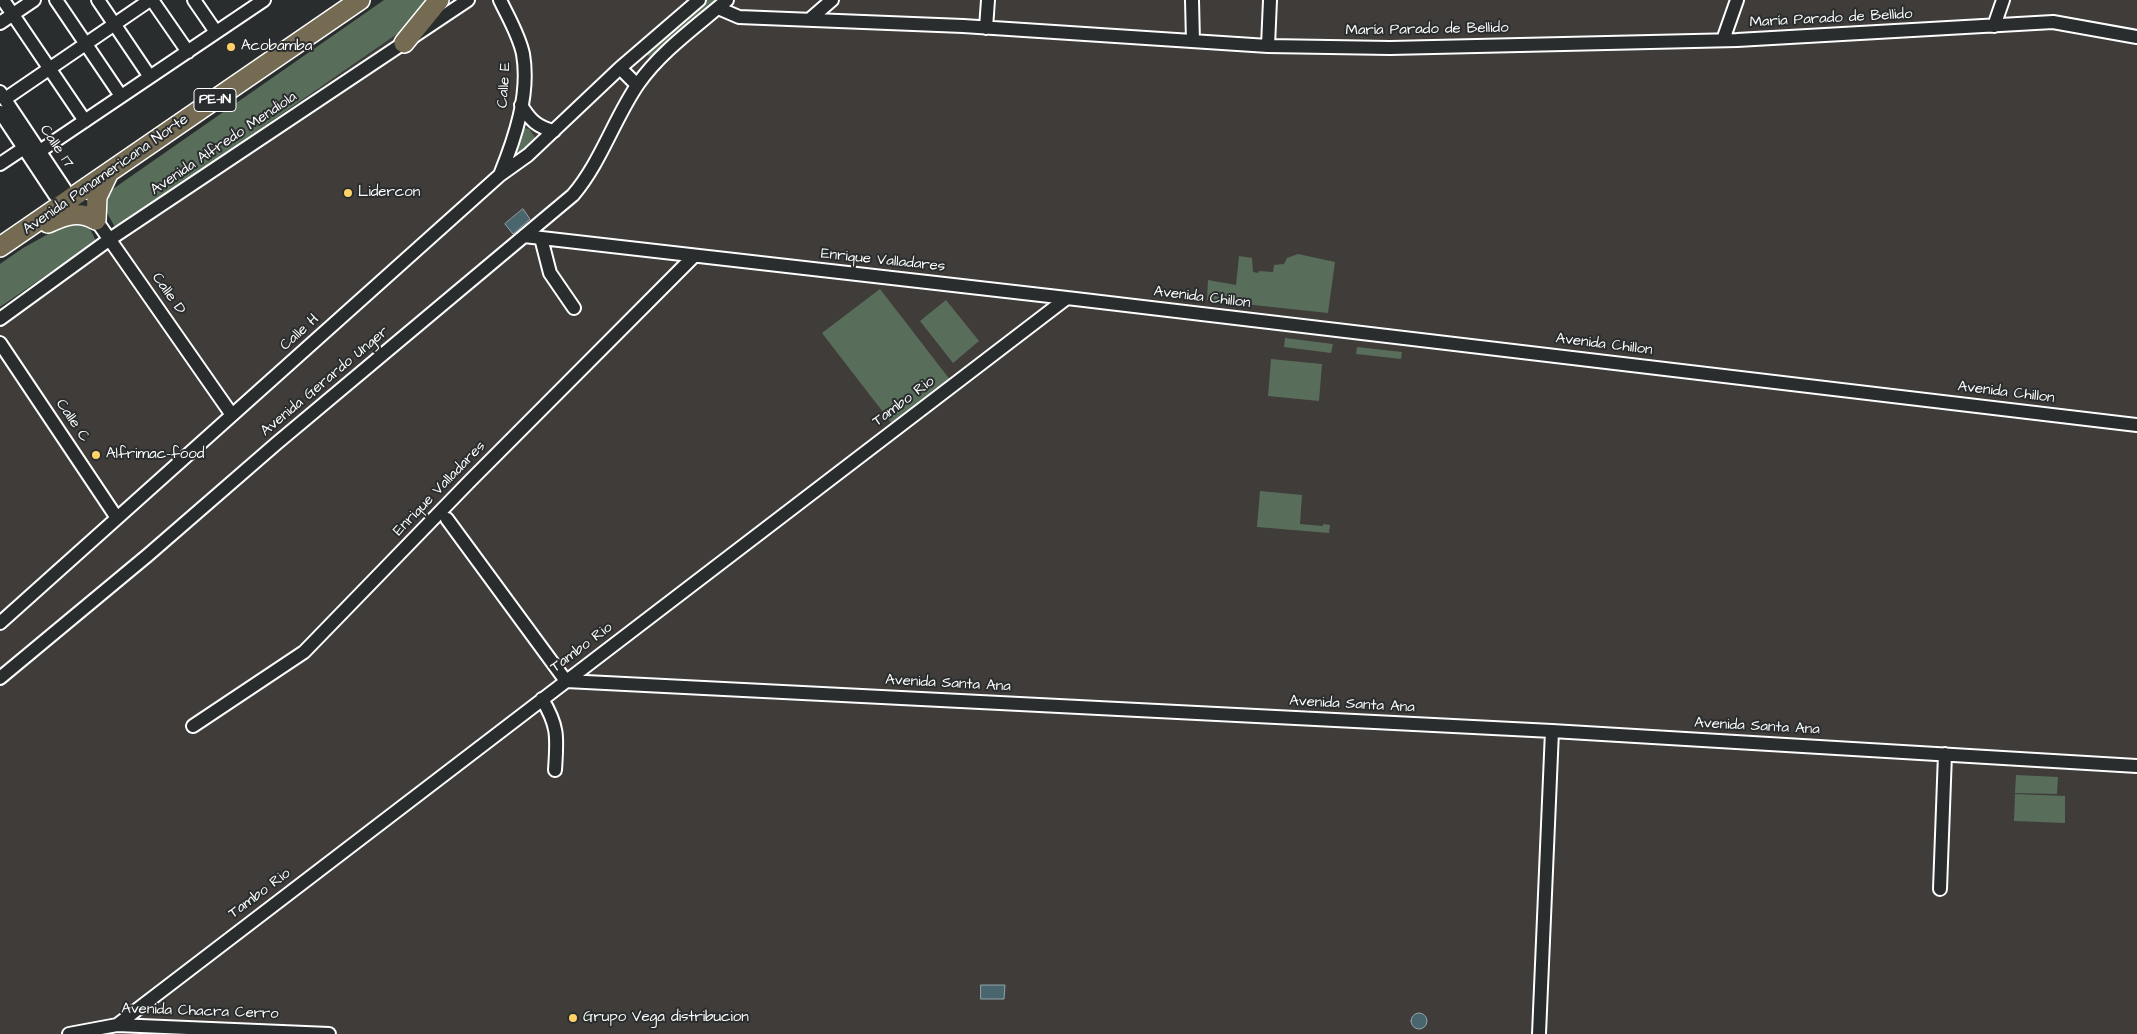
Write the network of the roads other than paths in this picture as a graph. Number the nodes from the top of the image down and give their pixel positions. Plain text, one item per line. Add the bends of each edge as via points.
1 (3, 0) edge
2 (34, 0) edge
3 (56, 0) edge
4 (98, 0) edge
5 (151, 0) edge
6 (194, 0) edge
7 (339, 0) edge
8 (360, 0) edge
9 (439, 0) edge
10 (468, 0) edge
11 (500, 0) edge
12 (699, 0) edge
13 (832, 0) edge
14 (988, 0) edge
15 (1192, 0) edge
16 (1270, 0) edge
17 (1737, 0) edge
18 (2003, 0) edge
19 (255, 2) edge
20 (722, 4) edge
21 (13, 15) junction
22 (809, 20) junction
23 (0, 23) edge
24 (115, 24) junction
25 (1994, 26) junction
26 (986, 28) junction
27 (216, 32) junction
28 (2137, 37) edge
29 (1723, 40) junction
30 (1193, 41) junction
31 (404, 43) junction
32 (86, 44) junction
33 (1268, 46) junction
34 (188, 52) junction
35 (639, 52) junction
36 (651, 66) junction
37 (620, 68) junction
38 (50, 69) junction
39 (150, 77) junction
40 (637, 85) junction
41 (2, 96) edge
42 (121, 96) junction
43 (521, 105) junction
44 (0, 112) edge
45 (85, 121) junction
46 (554, 131) junction
47 (24, 148) junction
48 (40, 151) junction
49 (0, 164) edge
50 (109, 172) junction
51 (500, 175) junction
52 (63, 194) junction
53 (96, 220) junction
54 (0, 232) edge
55 (23, 232) junction
56 (524, 236) junction
57 (541, 238) junction
58 (110, 239) junction
59 (0, 247) edge
60 (694, 256) junction
61 (1068, 298) junction
62 (574, 308) dead end
63 (0, 319) edge
64 (0, 343) edge
65 (232, 415) junction
66 (2137, 424) edge
67 (117, 518) junction
68 (446, 520) dead end
69 (1, 620) edge
70 (0, 678) edge
71 (566, 680) junction
72 (542, 699) junction
73 (193, 726) dead end
74 (1552, 731) junction
75 (1945, 754) junction
76 (2137, 766) edge
77 (555, 770) dead end
78 (1940, 889) dead end
79 (117, 1025) junction
80 (69, 1034) edge
81 (329, 1034) edge
82 (1539, 1034) edge

1 - 21 street
2 - 21 street
3 - 32 street
4 - 24 street
5 - 24 street
5 - 34 street
6 - 27 street
7 - 52 highway, Avenida Panamericana Norte / PE-1N
8 - 50 highway, Avenida Panamericana Norte / PE-1N
9 - 31 highway
10 - 31 street, Avenida Alfredo Mendiola
11 - 43 street, Calle E via 523,53
12 - 35 street
13 - 22 street
14 - 26 street
15 - 30 street
16 - 33 street
17 - 29 street
18 - 25 street
19 - 27 street
20 - 22 street, María Parado de Bellido via 739,17
20 - 36 street, Avenida Gerardo Unger
21 - 23 street
21 - 38 street
22 - 26 street, María Parado de Bellido
24 - 32 street
24 - 39 street
25 - 28 street, María Parado de Bellido via 2053,22
25 - 29 street, María Parado de Bellido
26 - 30 street, María Parado de Bellido
27 - 34 street
29 - 33 street, María Parado de Bellido via 1390,48
30 - 33 street, María Parado de Bellido
31 - 58 street, Avenida Alfredo Mendiola
32 - 38 street
32 - 42 street
34 - 39 street
35 - 36 street
35 - 37 street
36 - 40 street, Avenida Gerardo Unger
37 - 40 street
37 - 46 street, Calle H
38 - 41 street
38 - 45 street
39 - 42 street
40 - 56 street, Avenida Gerardo Unger via 589,176 573,195
41 - 48 street, Calle 17
42 - 45 street
43 - 46 street via 530,120
43 - 51 street, Calle E
44 - 47 street, Calle 17
45 - 48 street
46 - 51 street, Calle H
47 - 48 street
47 - 49 street
47 - 52 street, Calle 17
48 - 52 street, Calle 17
50 - 52 highway, Avenida Panamericana Norte / PE-1N
50 - 53 highway via 98,197
51 - 65 street, Calle H
52 - 53 street, Calle D via 85,206
52 - 54 highway, Avenida Panamericana Norte / PE-1N
52 - 55 highway, Avenida Panamericana Norte / PE-1N
53 - 55 highway via 85,214 75,214
53 - 58 street, Calle D
55 - 59 highway, Avenida Panamericana Norte / PE-1N
56 - 57 street, Enrique Valladares
56 - 70 street, Avenida Gerardo Unger
57 - 60 street, Enrique Valladares
57 - 62 street via 550,272
58 - 63 street, Avenida Alfredo Mendiola
58 - 65 street, Calle D
60 - 61 street, Enrique Valladares
60 - 73 street, Enrique Valladares via 304,652
61 - 66 street, Avenida Chillon
61 - 71 street, Tambo Rio
64 - 67 street, Calle C
65 - 67 street, Calle H
67 - 69 street, Calle H
68 - 71 street
71 - 72 street, Tambo Rio
71 - 74 street, Avenida Santa Ana
72 - 77 street via 558,736
72 - 79 street, Tambo Rio
74 - 75 street, Avenida Santa Ana
74 - 82 street
75 - 76 street, Avenida Santa Ana
75 - 78 street
79 - 80 street, Avenida Chacra Cerro
79 - 81 street, Avenida Chacra Cerro

